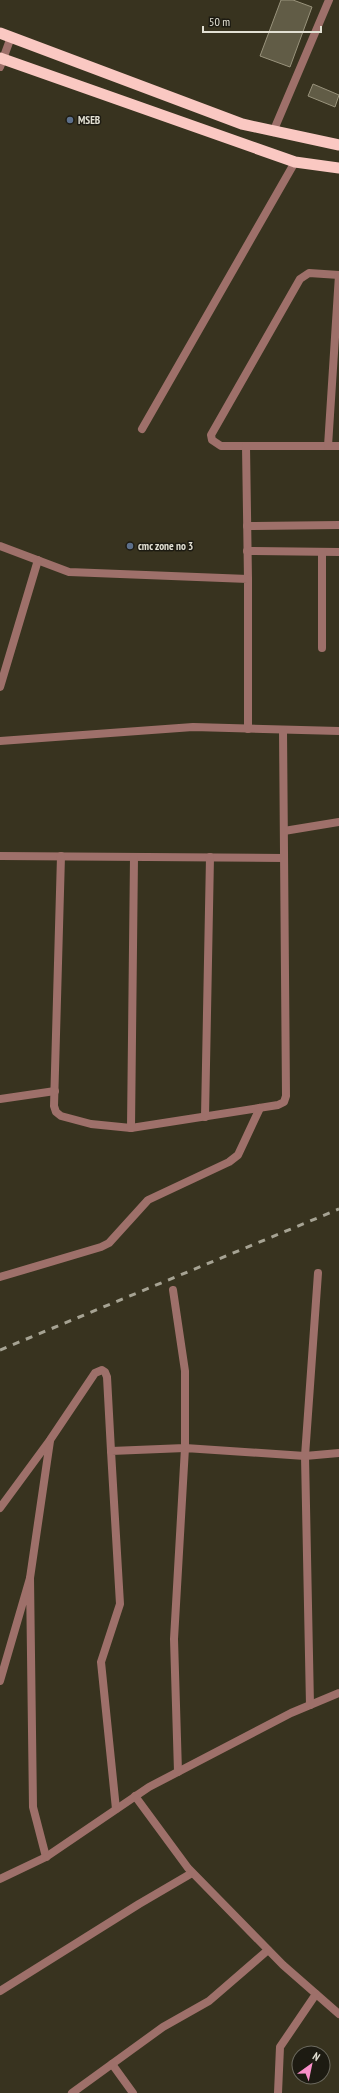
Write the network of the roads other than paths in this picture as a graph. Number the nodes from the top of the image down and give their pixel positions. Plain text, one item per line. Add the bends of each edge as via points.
1 (329, 0) edge
2 (0, 33) edge
3 (11, 37) junction
4 (1, 62) edge
5 (273, 132) junction
6 (338, 144) edge
7 (295, 162) junction
8 (339, 168) edge
9 (339, 275) edge
10 (142, 429) dead end
11 (246, 446) junction
12 (328, 446) junction
13 (339, 446) edge
14 (339, 525) edge
15 (247, 526) junction
16 (0, 546) edge
17 (247, 551) junction
18 (322, 552) junction
19 (339, 552) edge
20 (38, 560) junction
21 (248, 579) junction
22 (322, 648) dead end
23 (0, 687) edge
24 (248, 729) junction
25 (283, 730) junction
26 (339, 732) edge
27 (0, 741) edge
28 (339, 822) edge
29 (284, 831) junction
30 (0, 856) edge
31 (61, 856) junction
32 (134, 857) junction
33 (210, 857) junction
34 (284, 858) junction
35 (55, 1091) junction
36 (0, 1099) edge
37 (260, 1108) junction
38 (205, 1117) junction
39 (132, 1128) junction
40 (318, 1273) dead end
41 (0, 1277) edge
42 (173, 1290) dead end
43 (50, 1440) junction
44 (185, 1448) junction
45 (111, 1452) junction
46 (339, 1453) edge
47 (304, 1456) junction
48 (0, 1508) edge
49 (30, 1578) junction
50 (0, 1681) edge
51 (339, 1693) edge
52 (310, 1705) junction
53 (178, 1772) junction
54 (135, 1796) junction
55 (116, 1809) junction
56 (46, 1857) junction
57 (192, 1873) junction
58 (0, 1879) edge
59 (268, 1950) junction
60 (0, 1991) edge
61 (316, 1994) junction
62 (339, 2014) edge
63 (112, 2064) junction
64 (72, 2093) edge
65 (133, 2093) edge
66 (278, 2093) edge

1 - 5 street
2 - 3 highway
3 - 4 street
3 - 5 highway via 242,124
4 - 7 highway
5 - 6 highway
7 - 8 highway
7 - 10 street
9 - 11 street via 309,273 300,280 211,435 212,440 221,446
9 - 12 street
11 - 12 street
11 - 15 street
12 - 13 street
14 - 15 street
15 - 17 street
16 - 20 street
17 - 18 street
17 - 21 street
18 - 19 street
18 - 22 street
20 - 21 street via 69,572
20 - 23 street
21 - 24 street
24 - 25 street
24 - 27 street via 193,727
25 - 26 street
25 - 29 street
28 - 29 street
29 - 34 street
30 - 31 street
31 - 32 street
31 - 35 street
32 - 33 street
32 - 39 street
33 - 34 street
33 - 38 street
34 - 37 street via 286,1096 284,1102 278,1105
35 - 36 street
35 - 39 street via 54,1106 61,1116 91,1124
37 - 38 street
37 - 41 street via 238,1155 229,1162 148,1200 109,1243
38 - 39 street
40 - 47 street
42 - 44 street via 185,1371
43 - 45 street via 95,1373 102,1370 107,1377
43 - 48 street
43 - 49 street
44 - 45 street
44 - 47 street
44 - 53 street via 174,1639
45 - 55 street via 120,1604 101,1662
46 - 47 street
47 - 52 street
49 - 50 street
49 - 56 street via 33,1807
51 - 52 street
52 - 53 street
53 - 54 street
54 - 55 street
54 - 57 street
55 - 56 street
56 - 58 street
57 - 59 street
57 - 60 street
59 - 61 street
59 - 63 street via 209,2001 163,2027
61 - 62 street
61 - 66 street via 280,2048
63 - 64 street
63 - 65 street

